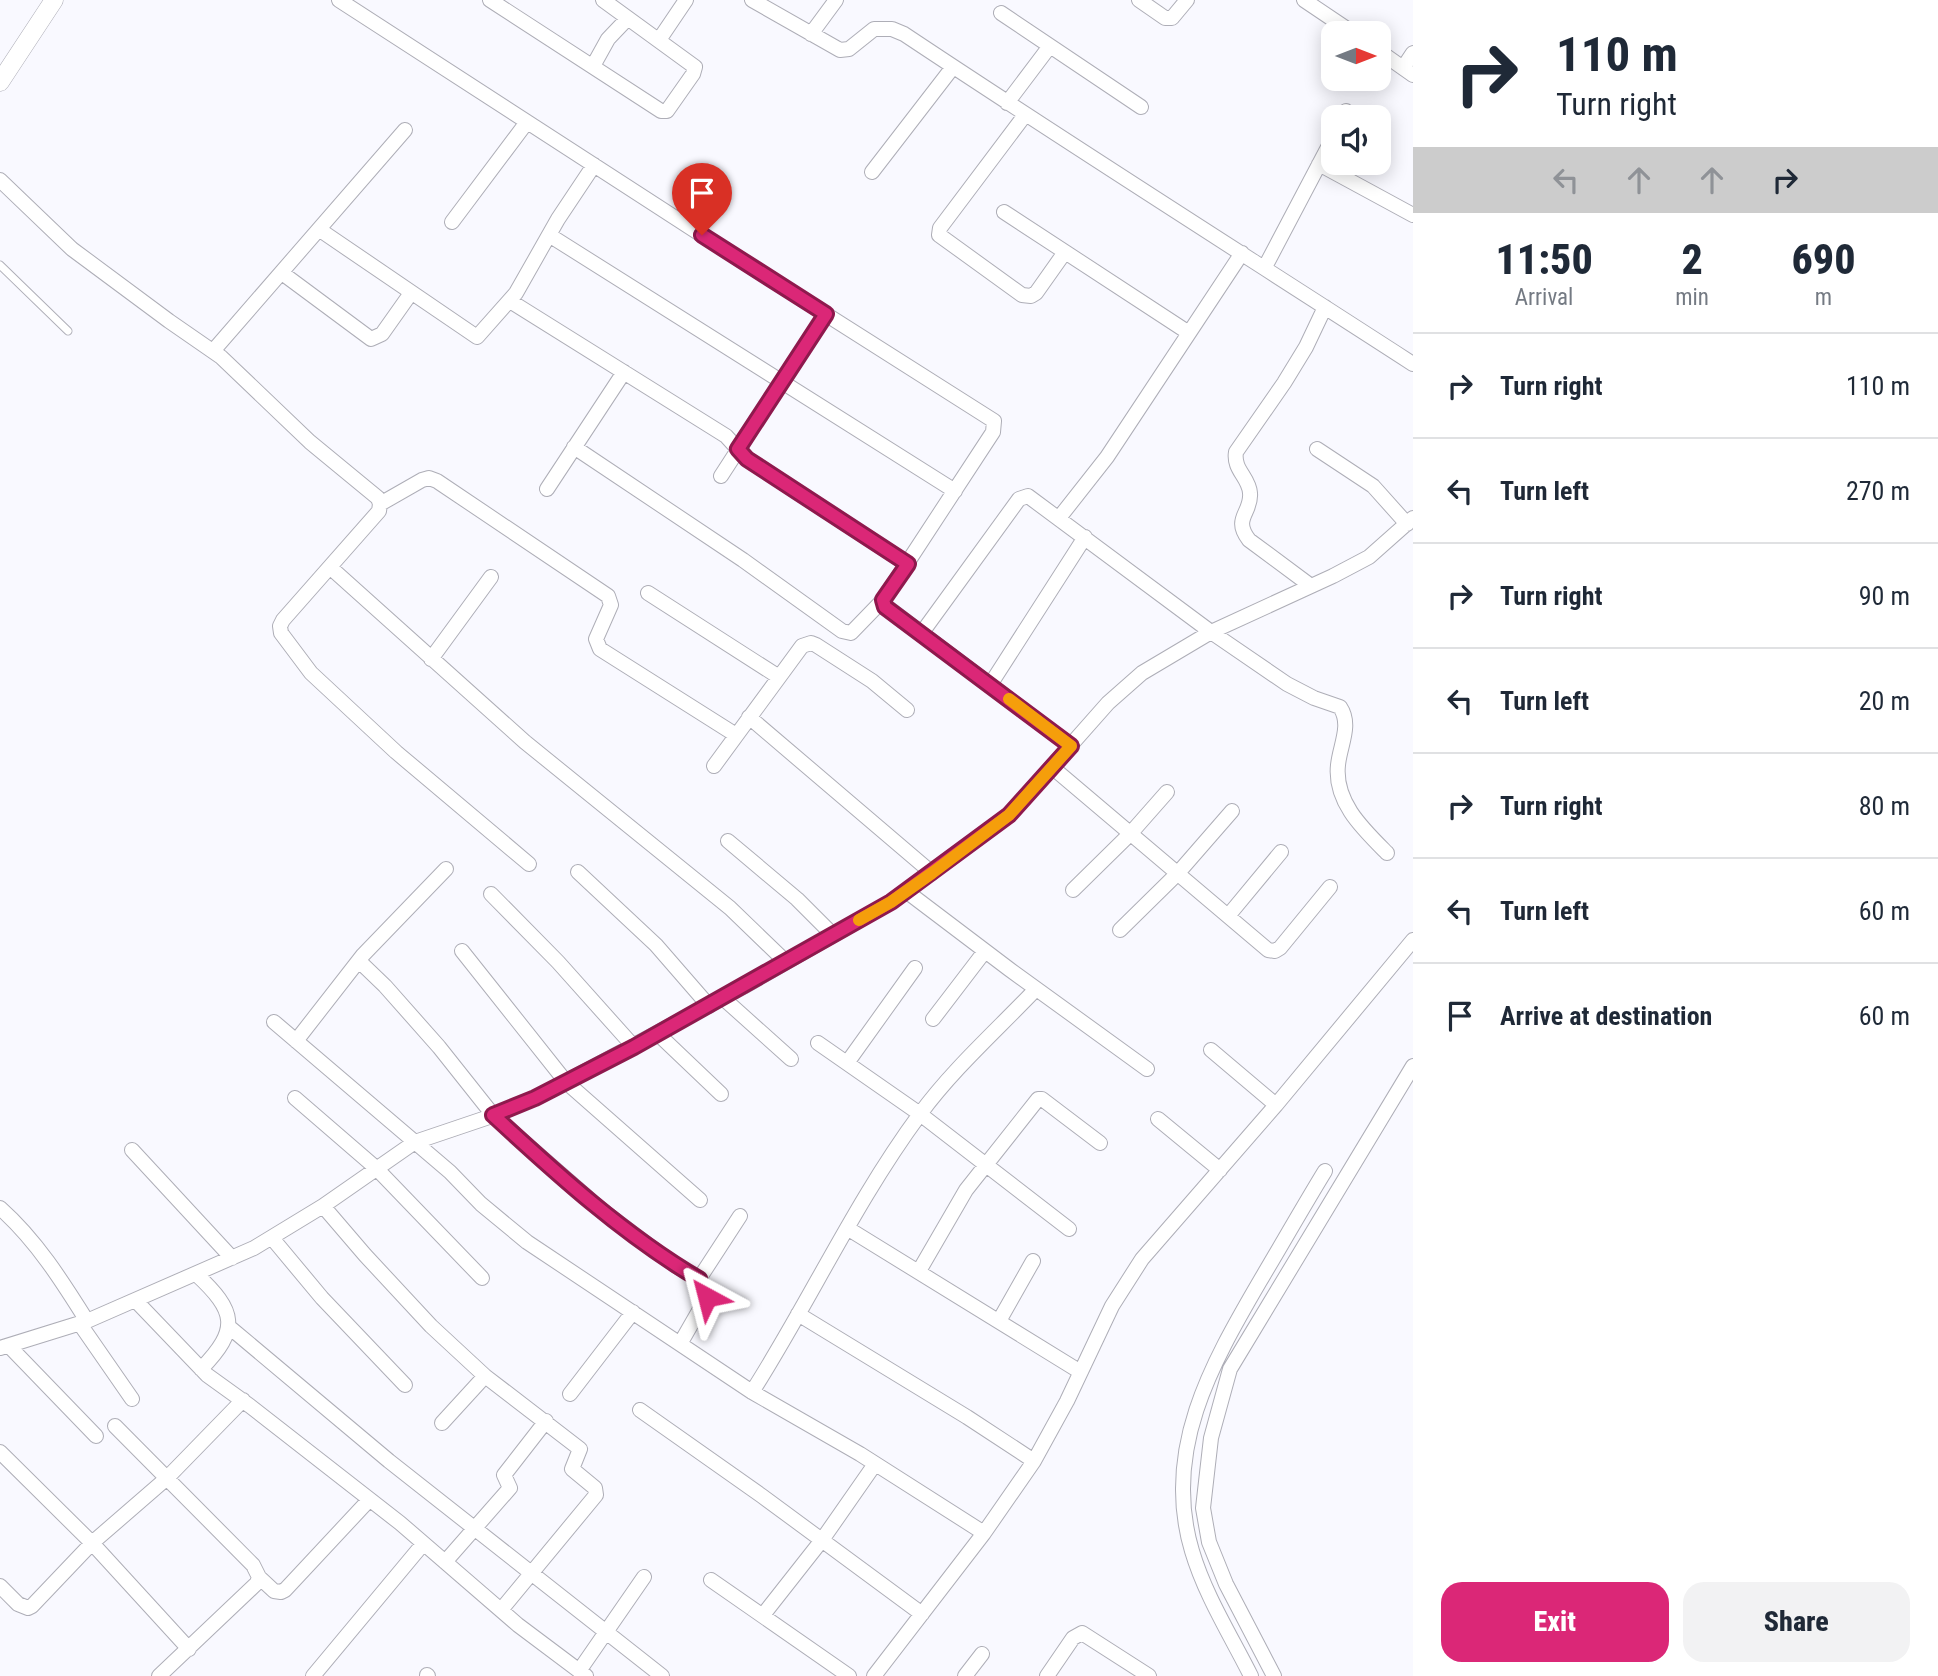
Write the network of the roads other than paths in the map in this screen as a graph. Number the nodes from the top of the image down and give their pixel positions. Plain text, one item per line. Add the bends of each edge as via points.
1 (54, 0) edge
2 (339, 0) edge
3 (490, 0) edge
4 (603, 0) edge
5 (686, 0) edge
6 (752, 0) edge
7 (836, 0) edge
8 (1139, 0) edge
9 (1187, 0) edge
10 (1304, 0) edge
11 (1001, 13) dead end
12 (628, 18) junction
13 (1335, 21) edge
14 (811, 34) junction
15 (659, 40) junction
16 (1050, 46) junction
17 (1413, 53) edge
18 (1391, 59) edge
19 (593, 66) junction
20 (953, 67) junction
21 (1408, 71) edge
22 (0, 82) edge
23 (1006, 103) junction
24 (1141, 107) dead end
25 (1026, 116) junction
26 (527, 122) junction
27 (405, 130) dead end
28 (1321, 160) edge
29 (1319, 164) junction
30 (594, 165) junction
31 (872, 172) dead end
32 (0, 180) edge
33 (1004, 212) dead end
34 (1413, 215) edge
35 (452, 222) dead end
36 (320, 230) junction
37 (550, 235) junction
38 (1065, 252) junction
39 (1242, 253) junction
40 (0, 265) edge
41 (1265, 267) junction
42 (282, 273) junction
43 (411, 293) junction
44 (510, 301) junction
45 (1325, 307) junction
46 (826, 314) junction
47 (68, 331) dead end
48 (1189, 333) junction
49 (213, 351) junction
50 (1413, 364) edge
51 (624, 372) junction
52 (783, 382) junction
53 (575, 447) junction
54 (738, 449) junction
55 (1317, 449) dead end
56 (721, 476) dead end
57 (547, 489) dead end
58 (955, 491) junction
59 (380, 504) junction
60 (1059, 518) junction
61 (1410, 521) edge
62 (1085, 537) junction
63 (908, 564) junction
64 (331, 568) junction
65 (491, 577) dead end
66 (1311, 586) junction
67 (648, 593) dead end
68 (883, 600) junction
69 (1211, 632) junction
70 (921, 634) junction
71 (432, 659) junction
72 (779, 677) junction
73 (990, 685) junction
74 (907, 710) dead end
75 (749, 717) junction
76 (736, 735) junction
77 (1071, 746) junction
78 (714, 766) dead end
79 (1053, 768) junction
80 (1167, 792) dead end
81 (1232, 811) dead end
82 (1130, 834) junction
83 (728, 841) dead end
84 (1281, 852) dead end
85 (1387, 853) dead end
86 (529, 864) dead end
87 (446, 869) dead end
88 (578, 872) dead end
89 (932, 873) junction
90 (1178, 873) junction
91 (1330, 887) dead end
92 (1073, 890) dead end
93 (906, 891) junction
94 (491, 894) dead end
95 (1228, 916) junction
96 (1121, 930) dead end
97 (832, 935) junction
98 (1413, 940) edge
99 (462, 951) dead end
100 (985, 951) junction
101 (359, 961) junction
102 (786, 962) junction
103 (915, 968) dead end
104 (1035, 989) junction
105 (723, 998) junction
106 (709, 1006) junction
107 (933, 1019) dead end
108 (274, 1021) dead end
109 (658, 1034) junction
110 (296, 1041) junction
111 (818, 1042) dead end
112 (634, 1047) junction
113 (1211, 1050) dead end
114 (791, 1059) dead end
115 (847, 1063) junction
116 (1413, 1066) edge
117 (1147, 1069) dead end
118 (566, 1082) junction
119 (722, 1094) dead end
120 (295, 1098) dead end
121 (1276, 1105) junction
122 (920, 1114) junction
123 (493, 1115) junction
124 (1158, 1119) dead end
125 (415, 1142) junction
126 (1100, 1143) dead end
127 (132, 1150) dead end
128 (986, 1165) junction
129 (376, 1168) junction
130 (1220, 1170) junction
131 (1325, 1171) dead end
132 (701, 1200) dead end
133 (323, 1206) junction
134 (0, 1208) edge
135 (740, 1216) dead end
136 (847, 1228) junction
137 (1069, 1229) dead end
138 (272, 1238) junction
139 (232, 1258) junction
140 (1033, 1261) dead end
141 (919, 1271) junction
142 (196, 1274) junction
143 (482, 1278) dead end
144 (699, 1279) junction
145 (136, 1301) junction
146 (633, 1312) junction
147 (798, 1314) junction
148 (999, 1321) junction
149 (83, 1323) junction
150 (228, 1326) junction
151 (680, 1343) junction
152 (5, 1347) edge
153 (201, 1368) junction
154 (1079, 1371) junction
155 (485, 1376) junction
156 (405, 1385) dead end
157 (752, 1392) junction
158 (570, 1394) dead end
159 (131, 1399) dead end
160 (243, 1400) junction
161 (640, 1410) dead end
162 (546, 1421) junction
163 (442, 1423) dead end
164 (115, 1426) dead end
165 (96, 1436) dead end
166 (0, 1452) edge
167 (1034, 1461) junction
168 (875, 1464) junction
169 (167, 1478) junction
170 (369, 1500) junction
171 (475, 1528) junction
172 (984, 1533) junction
173 (822, 1540) junction
174 (92, 1543) junction
175 (424, 1544) junction
176 (445, 1562) junction
177 (533, 1574) junction
178 (259, 1577) junction
179 (644, 1577) dead end
180 (711, 1580) dead end
181 (0, 1586) edge
182 (501, 1610) junction
183 (922, 1614) junction
184 (763, 1615) junction
185 (607, 1632) junction
186 (189, 1649) junction
187 (982, 1654) dead end
188 (583, 1673) edge
189 (159, 1676) edge
190 (313, 1676) edge
191 (662, 1676) edge
192 (849, 1676) edge
193 (874, 1676) edge
194 (965, 1676) edge
195 (1047, 1676) edge
196 (1149, 1676) edge
197 (1251, 1676) edge
198 (1274, 1676) edge

1 - 22 street
2 - 26 street
3 - 19 street
4 - 12 street
5 - 15 street
6 - 14 street
7 - 14 street
8 - 9 street via 1165,18 1172,18
10 - 13 street
11 - 16 street
12 - 15 street
12 - 19 street via 603,45
14 - 20 street via 849,50 874,29 892,29
15 - 19 street via 695,67 667,111
16 - 23 street
16 - 24 street
17 - 21 street
18 - 21 street
20 - 23 street
20 - 31 street
23 - 25 street
25 - 38 street via 939,235 1027,296 1036,293
25 - 39 street
26 - 30 street
26 - 35 street
27 - 36 street
28 - 29 street
29 - 34 street
29 - 41 street
30 - 37 street
30 - 46 street
32 - 49 street via 72,249
33 - 38 street
36 - 42 street
36 - 43 street
37 - 44 street
37 - 52 street
38 - 48 street
39 - 41 street
39 - 48 street
40 - 47 lane
41 - 45 street
42 - 43 street via 371,339 382,334
42 - 49 street
43 - 44 street via 477,337
44 - 51 street
45 - 50 street
45 - 66 street via 1306,347 1235,460 1250,491 1242,531
46 - 52 street
46 - 58 street via 994,421 993,432
48 - 60 street via 1107,457
49 - 59 street
51 - 53 street
51 - 54 street via 726,436
52 - 54 street
52 - 58 street
53 - 57 street
53 - 68 street via 842,631 851,632
54 - 56 street
54 - 63 street
55 - 61 street via 1373,486
58 - 63 street
59 - 64 street via 375,517
59 - 76 street via 422,480 437,481 608,596 611,605 596,639 600,649
60 - 62 street
60 - 70 street via 1022,496
61 - 66 street via 1369,557
62 - 69 street
62 - 73 street
63 - 68 street
64 - 71 street
64 - 86 street via 283,620 280,626 285,640 312,673 396,752
65 - 71 street
66 - 69 street
67 - 72 street
68 - 70 street via 885,607
69 - 77 street via 1127,685
69 - 85 street via 1299,692 1340,707 1346,726 1339,786 1359,825
70 - 73 street
71 - 102 street via 525,742 730,908
72 - 74 street via 802,646 811,643 872,681
72 - 75 street
73 - 77 street
75 - 76 street
75 - 89 street
76 - 78 street
77 - 79 street
79 - 82 street
79 - 89 street via 1009,815
80 - 82 street
81 - 90 street
82 - 90 street
82 - 92 street
83 - 97 street
84 - 95 street
87 - 101 street
88 - 106 street via 656,945
89 - 93 street
90 - 95 street
90 - 96 street
91 - 95 street via 1275,951
93 - 97 street
93 - 100 street
94 - 112 street
97 - 102 street
98 - 121 street
99 - 118 street
100 - 104 street
100 - 107 street
101 - 110 street
101 - 123 street via 439,1047
102 - 105 street
103 - 115 street
104 - 117 street
104 - 122 street
105 - 106 street
105 - 114 street
106 - 109 street
108 - 110 street
109 - 112 street
109 - 119 street
110 - 125 street
111 - 115 street
112 - 118 street
113 - 121 street
115 - 122 street
116 - 198 street via 1238,1354 1212,1438 1203,1508 1209,1542
118 - 123 street
118 - 132 street
120 - 129 street
121 - 130 street
122 - 128 street
122 - 136 street
123 - 125 street
123 - 144 street via 603,1211
124 - 130 street
125 - 129 street
125 - 146 street via 527,1242
126 - 128 street via 1038,1099
127 - 139 street
128 - 137 street
128 - 141 street via 966,1190
129 - 133 street
129 - 143 street
130 - 154 street via 1142,1259
131 - 197 street via 1209,1373 1183,1462 1183,1506 1192,1551
133 - 138 street
133 - 155 street via 410,1304
134 - 149 street via 64,1283
135 - 144 street
136 - 141 street
136 - 147 street
138 - 139 street
138 - 156 street
139 - 142 street
140 - 148 street
141 - 148 street
142 - 145 street
142 - 150 street via 218,1297
144 - 151 street via 707,1297
145 - 149 street
145 - 153 street
146 - 151 street
146 - 158 street
147 - 157 street
147 - 167 street
148 - 154 street
149 - 152 street
149 - 159 street
150 - 153 street via 221,1346
150 - 171 street
151 - 157 street
152 - 165 street
153 - 160 street
154 - 167 street
155 - 162 street
155 - 163 street
157 - 168 street
160 - 169 street
160 - 170 street
161 - 173 street
162 - 171 street via 505,1473 510,1488
162 - 177 street via 579,1446 572,1469 597,1492
164 - 169 street
166 - 174 street
167 - 172 street
168 - 172 street
168 - 173 street
169 - 174 street
169 - 178 street via 253,1565
170 - 175 street
170 - 178 street via 285,1590 274,1591
171 - 176 street
171 - 177 street
172 - 183 street
173 - 183 street
173 - 184 street
174 - 181 street via 28,1608
174 - 186 street
175 - 176 street
175 - 190 street
176 - 182 street
177 - 182 street
177 - 185 street
178 - 186 street
179 - 185 street
180 - 184 street
182 - 188 street
183 - 193 street
184 - 192 street
185 - 188 street
185 - 191 street
186 - 189 street
187 - 194 street
195 - 196 street via 1073,1638 1082,1633

